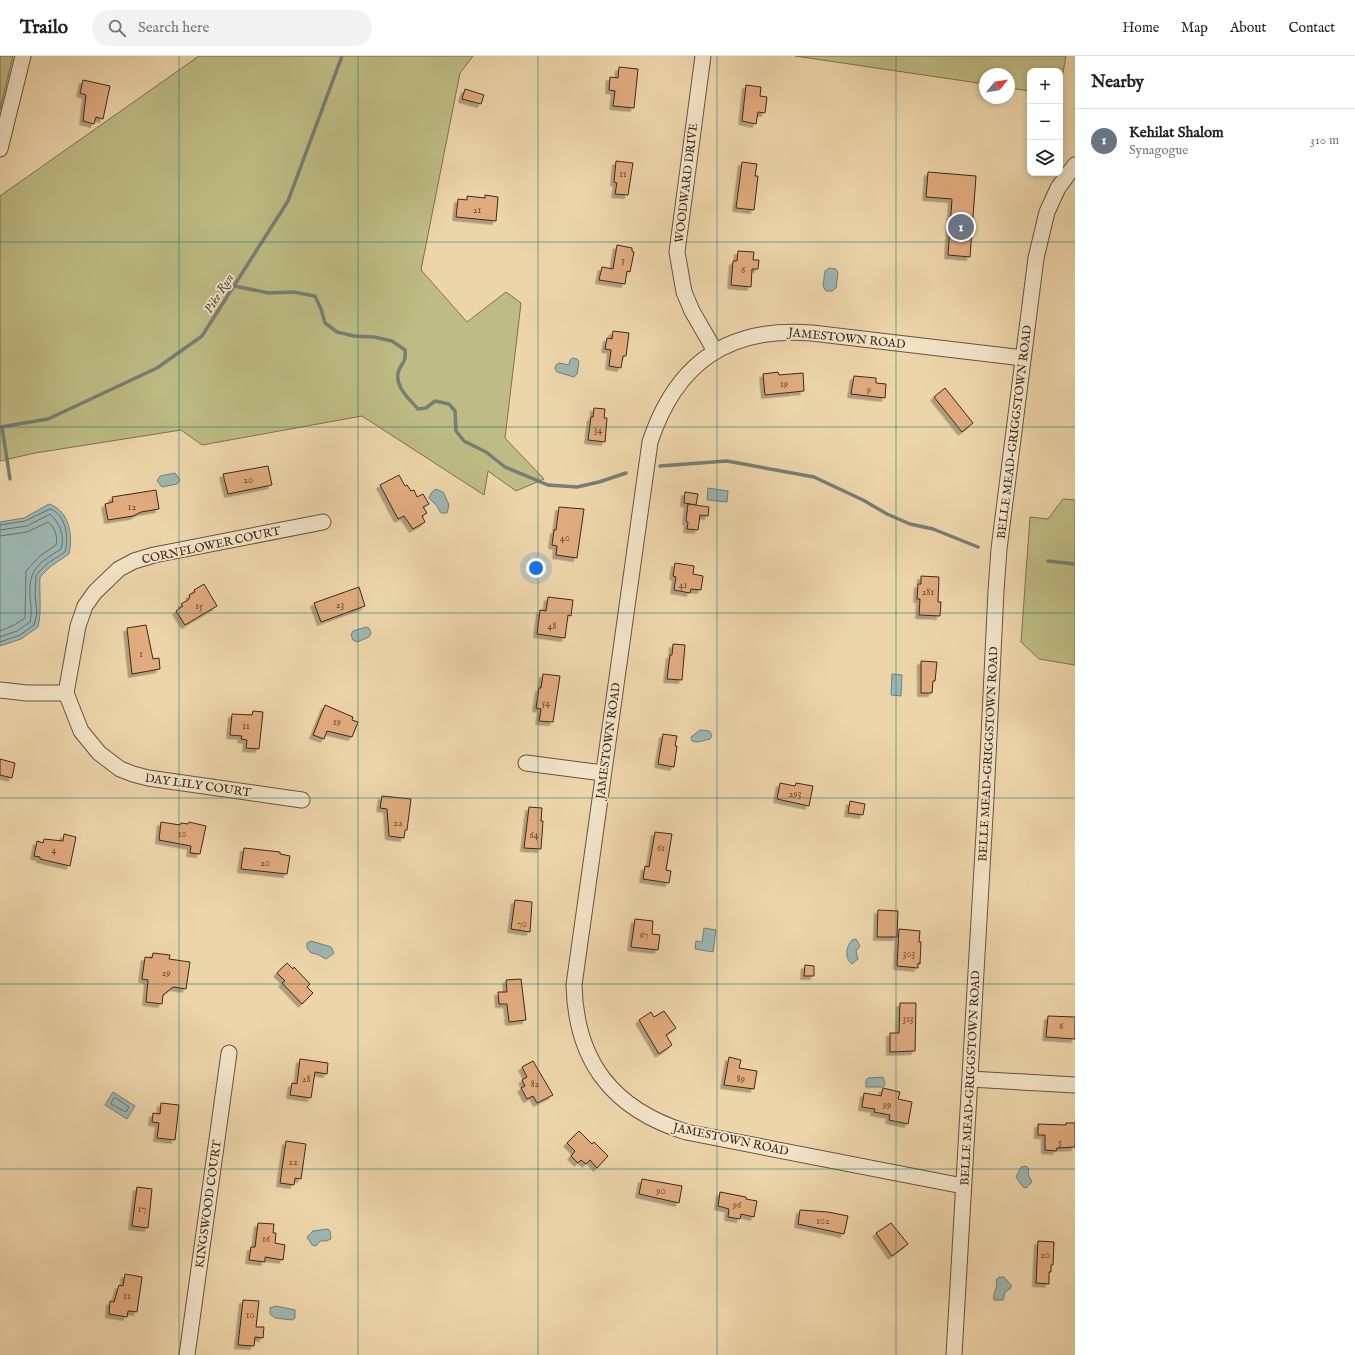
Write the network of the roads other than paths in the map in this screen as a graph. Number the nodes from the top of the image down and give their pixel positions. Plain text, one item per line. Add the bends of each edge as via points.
1 (23, 56) edge
2 (703, 56) edge
3 (0, 149) edge
4 (1075, 165) edge
5 (716, 351) junction
6 (1023, 358) junction
7 (323, 522) dead end
8 (0, 690) edge
9 (66, 693) junction
10 (526, 763) dead end
11 (603, 773) junction
12 (302, 800) dead end
13 (229, 1054) dead end
14 (970, 1079) junction
15 (1075, 1085) edge
16 (963, 1186) junction
17 (187, 1355) edge
18 (954, 1355) edge

1 - 3 street
2 - 5 street, WOODWARD DRIVE via 677,252 684,292 692,311
4 - 6 street, BELLE MEAD-GRIGGSTOWN ROAD via 1058,188 1047,212 1036,258
5 - 6 street, JAMESTOWN ROAD via 753,336 792,331
5 - 11 street, JAMESTOWN ROAD via 698,364 673,392 663,408 650,442
6 - 14 street, BELLE MEAD-GRIGGSTOWN ROAD via 999,549
7 - 9 street, CORNFLOWER COURT via 154,555 119,569 95,592 85,606 78,626
8 - 9 street
9 - 12 street, DAY LILY COURT via 81,731 98,753 120,769 148,778
10 - 11 street
11 - 16 street, JAMESTOWN ROAD via 574,985 574,1004 584,1044 606,1082 632,1107 648,1117 686,1132
13 - 17 street, KINGSWOOD COURT
14 - 15 street
14 - 16 street, BELLE MEAD-GRIGGSTOWN ROAD
16 - 18 street, BELLE MEAD-GRIGGSTOWN ROAD

